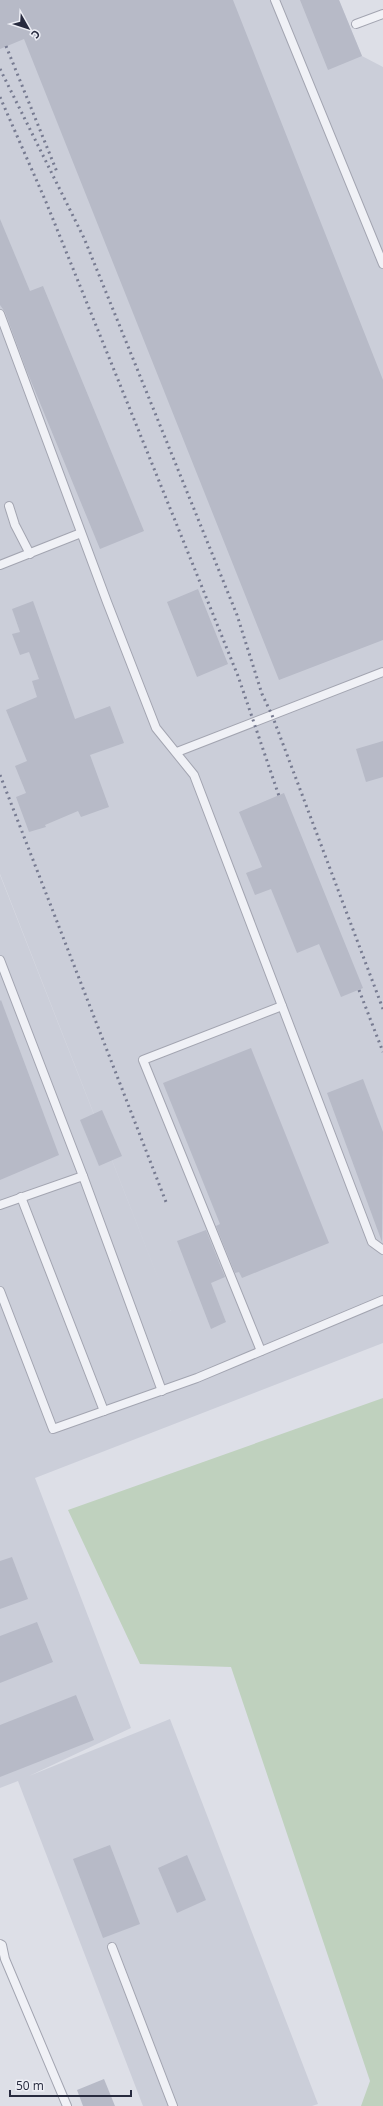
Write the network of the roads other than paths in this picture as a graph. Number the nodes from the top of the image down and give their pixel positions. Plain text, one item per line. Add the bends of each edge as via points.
1 (275, 0) edge
2 (383, 14) edge
3 (356, 24) dead end
4 (383, 264) edge
5 (0, 314) edge
6 (9, 506) dead end
7 (81, 533) junction
8 (30, 554) junction
9 (0, 565) edge
10 (383, 672) edge
11 (177, 752) junction
12 (0, 960) edge
13 (282, 1006) junction
14 (83, 1176) junction
15 (21, 1197) junction
16 (0, 1205) edge
17 (383, 1250) edge
18 (0, 1291) edge
19 (383, 1300) edge
20 (261, 1351) junction
21 (162, 1391) junction
22 (104, 1411) junction
23 (0, 1944) edge
24 (112, 1947) dead end
25 (67, 2106) edge
26 (173, 2106) edge

1 - 4 lane
2 - 3 lane
5 - 7 lane
6 - 8 lane via 15,525
7 - 8 lane
7 - 11 lane via 156,728
8 - 9 lane
10 - 11 lane
11 - 13 lane via 194,775
12 - 14 lane
13 - 17 lane via 372,1242
13 - 20 lane via 143,1060
14 - 15 lane
14 - 21 lane
15 - 16 lane
15 - 22 lane
18 - 22 lane via 53,1429
19 - 20 lane
20 - 21 lane
21 - 22 lane
23 - 25 lane
24 - 26 lane

